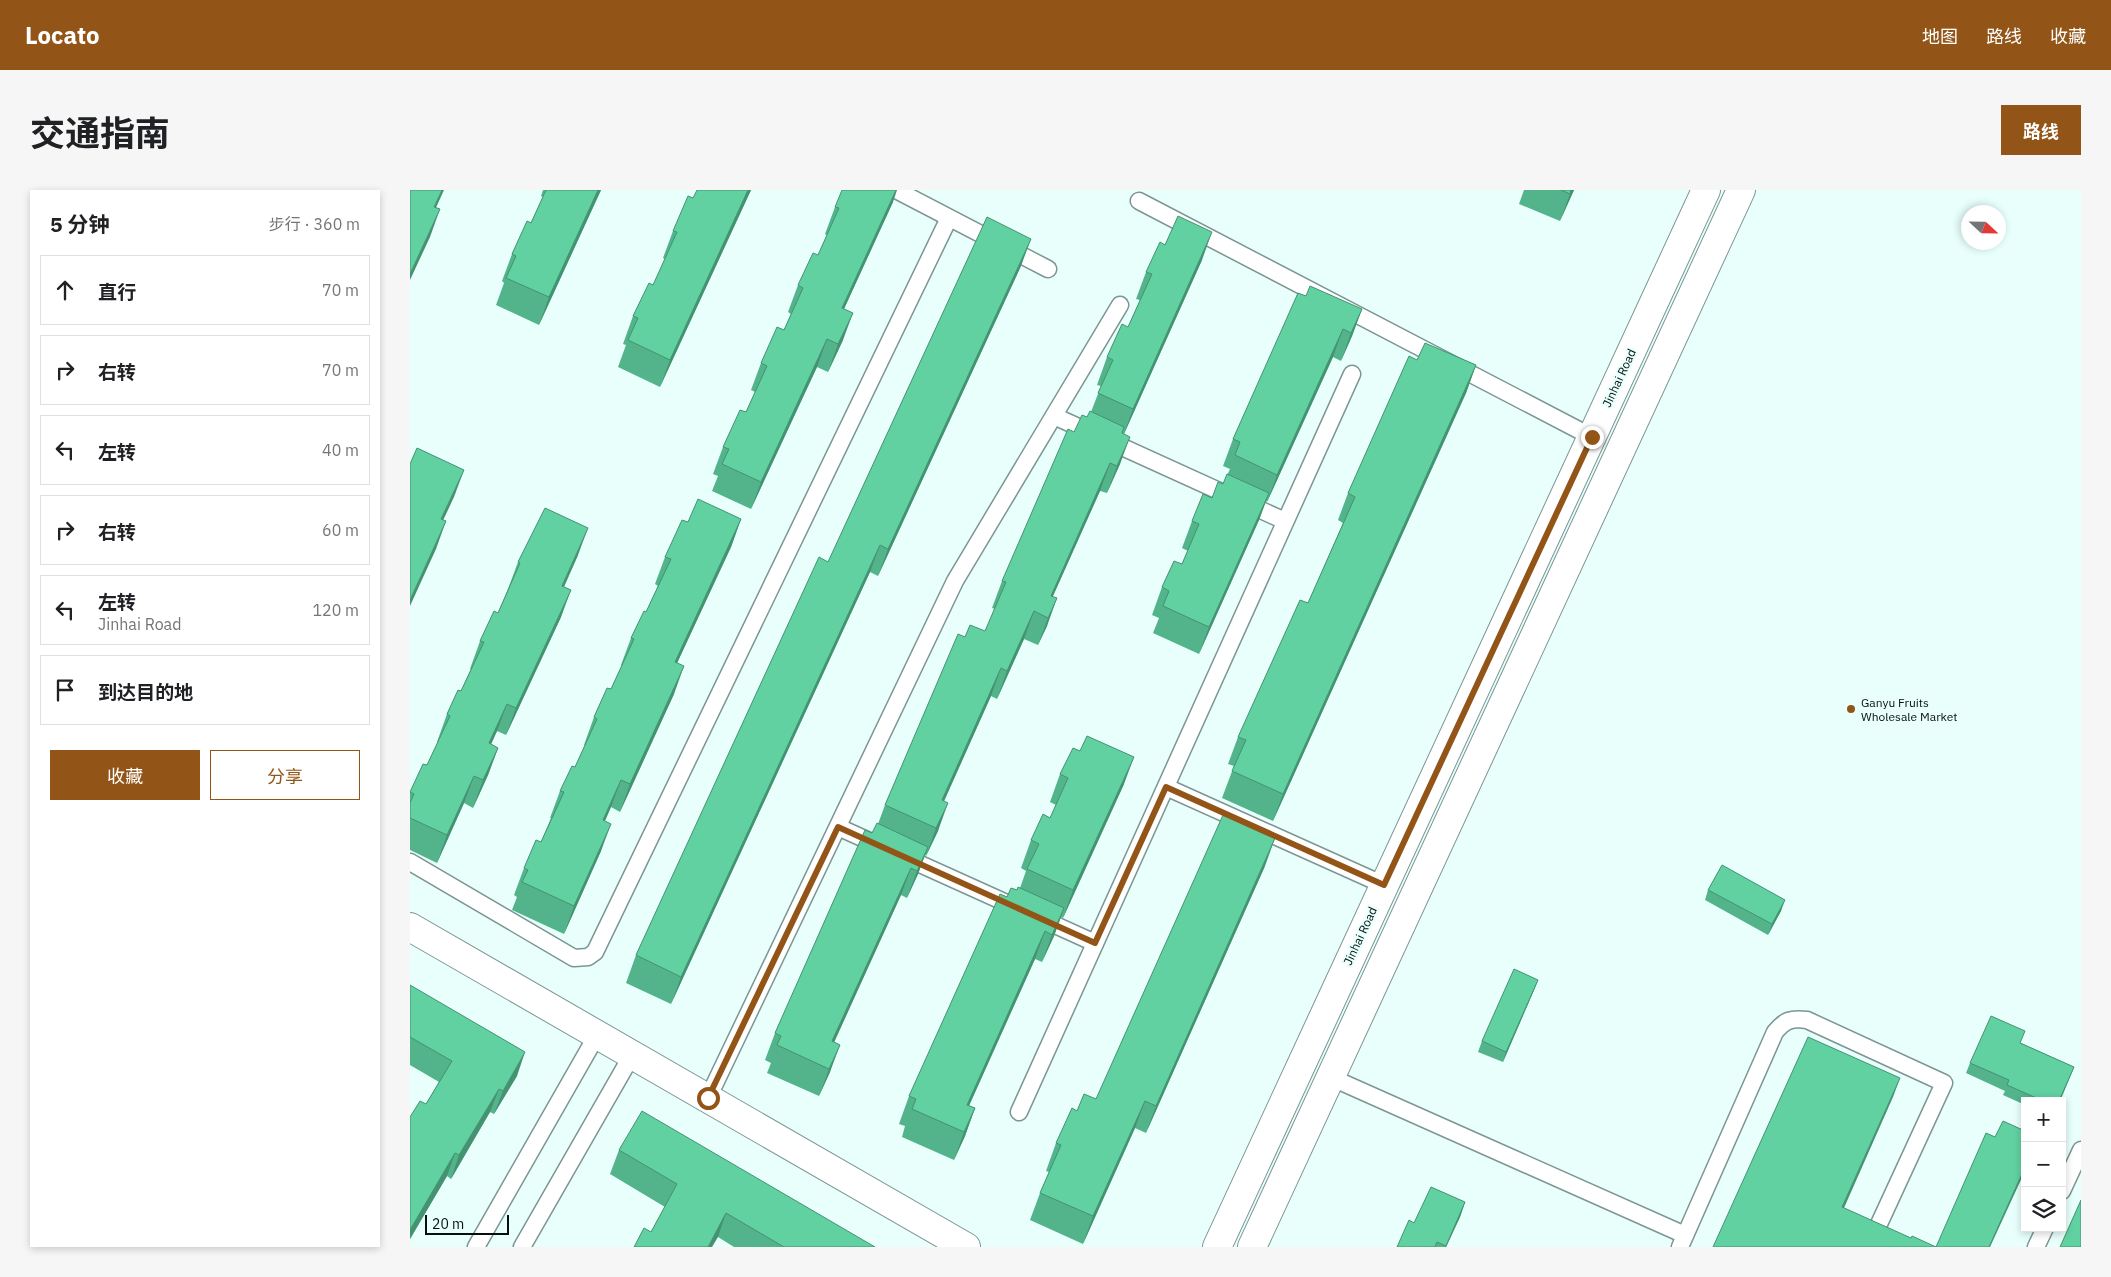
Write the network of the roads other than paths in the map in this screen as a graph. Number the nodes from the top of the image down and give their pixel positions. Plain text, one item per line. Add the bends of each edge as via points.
1 (896, 190) edge
2 (1706, 190) edge
3 (1741, 190) edge
4 (1139, 201) dead end
5 (949, 218) junction
6 (1048, 268) dead end
7 (1120, 305) dead end
8 (1352, 374) dead end
9 (1054, 416) junction
10 (1592, 437) junction
11 (1285, 521) junction
12 (1166, 787) junction
13 (838, 827) junction
14 (410, 862) edge
15 (1384, 885) junction
16 (410, 927) edge
17 (1095, 943) junction
18 (597, 1035) junction
19 (632, 1055) junction
20 (1330, 1077) junction
21 (708, 1098) junction
22 (1019, 1112) dead end
23 (2081, 1150) edge
24 (2064, 1187) edge
25 (1879, 1224) edge
26 (2043, 1232) edge
27 (1682, 1241) edge
28 (476, 1247) edge
29 (522, 1247) edge
30 (966, 1247) edge
31 (1217, 1247) edge
32 (1252, 1247) edge
33 (2036, 1247) edge

1 - 5 lane
2 - 10 main road, Jinhai Road
3 - 20 main road
4 - 10 lane
5 - 6 lane
5 - 14 lane via 595,952 588,957 574,958
7 - 9 lane
8 - 11 lane
9 - 11 lane
9 - 13 lane via 955,581
10 - 15 main road, Jinhai Road
11 - 12 lane
12 - 15 lane
12 - 17 lane
13 - 17 lane
13 - 21 lane
15 - 31 main road, Jinhai Road
16 - 18 main road
17 - 22 lane
18 - 19 main road
18 - 28 lane
19 - 21 main road
19 - 29 lane
20 - 27 lane
20 - 32 main road
21 - 30 main road
23 - 24 lane
25 - 27 lane via 1944,1083 1807,1020 1792,1018 1775,1032
26 - 33 lane

